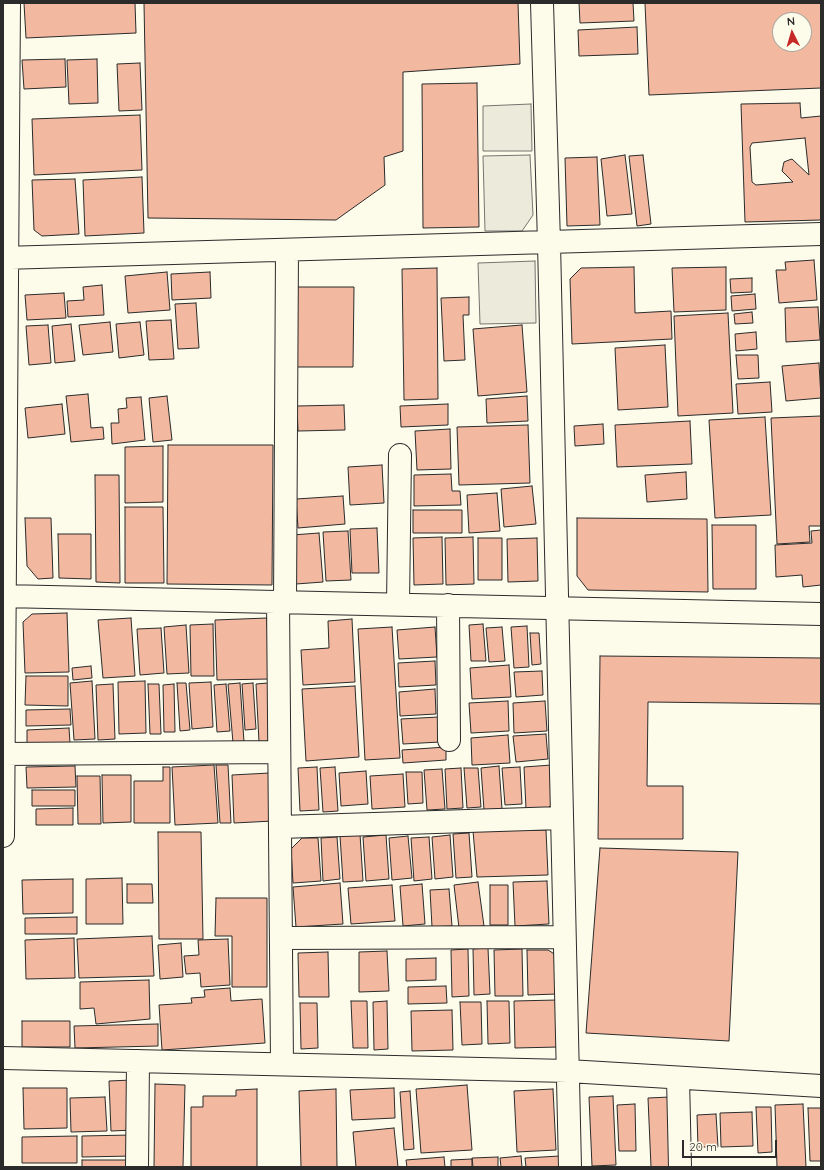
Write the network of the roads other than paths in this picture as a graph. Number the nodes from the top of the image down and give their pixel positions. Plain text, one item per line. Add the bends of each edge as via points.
1 (9, 3) edge
2 (542, 3) edge
3 (821, 234) edge
4 (549, 243) junction
5 (287, 251) junction
6 (6, 259) edge
7 (400, 455) dead end
8 (4, 596) edge
9 (282, 602) junction
10 (398, 604) junction
11 (448, 605) junction
12 (556, 607) junction
13 (821, 614) edge
14 (449, 740) dead end
15 (279, 752) junction
16 (4, 754) edge
17 (3, 768) edge
18 (561, 818) junction
19 (280, 827) junction
20 (3, 836) edge
21 (564, 937) junction
22 (281, 938) junction
23 (3, 1058) edge
24 (138, 1061) junction
25 (282, 1064) junction
26 (568, 1071) junction
27 (678, 1078) junction
28 (821, 1086) edge
29 (137, 1167) edge
30 (570, 1167) edge
31 (680, 1167) edge

1 - 6 street
2 - 4 street
3 - 4 street
4 - 5 street
4 - 12 street
5 - 6 street
5 - 9 street
6 - 8 street
7 - 10 street
8 - 9 street
8 - 16 street
9 - 10 street
9 - 15 street
10 - 11 street
11 - 12 street
11 - 14 street
12 - 13 street
12 - 18 street
15 - 16 street
15 - 19 street
16 - 17 street
17 - 20 street
18 - 19 street
18 - 21 street
19 - 22 street
21 - 22 street
21 - 26 street
22 - 25 street
23 - 24 street
24 - 25 street
24 - 29 street
25 - 26 street
26 - 27 street
26 - 30 street
27 - 28 street
27 - 31 street

